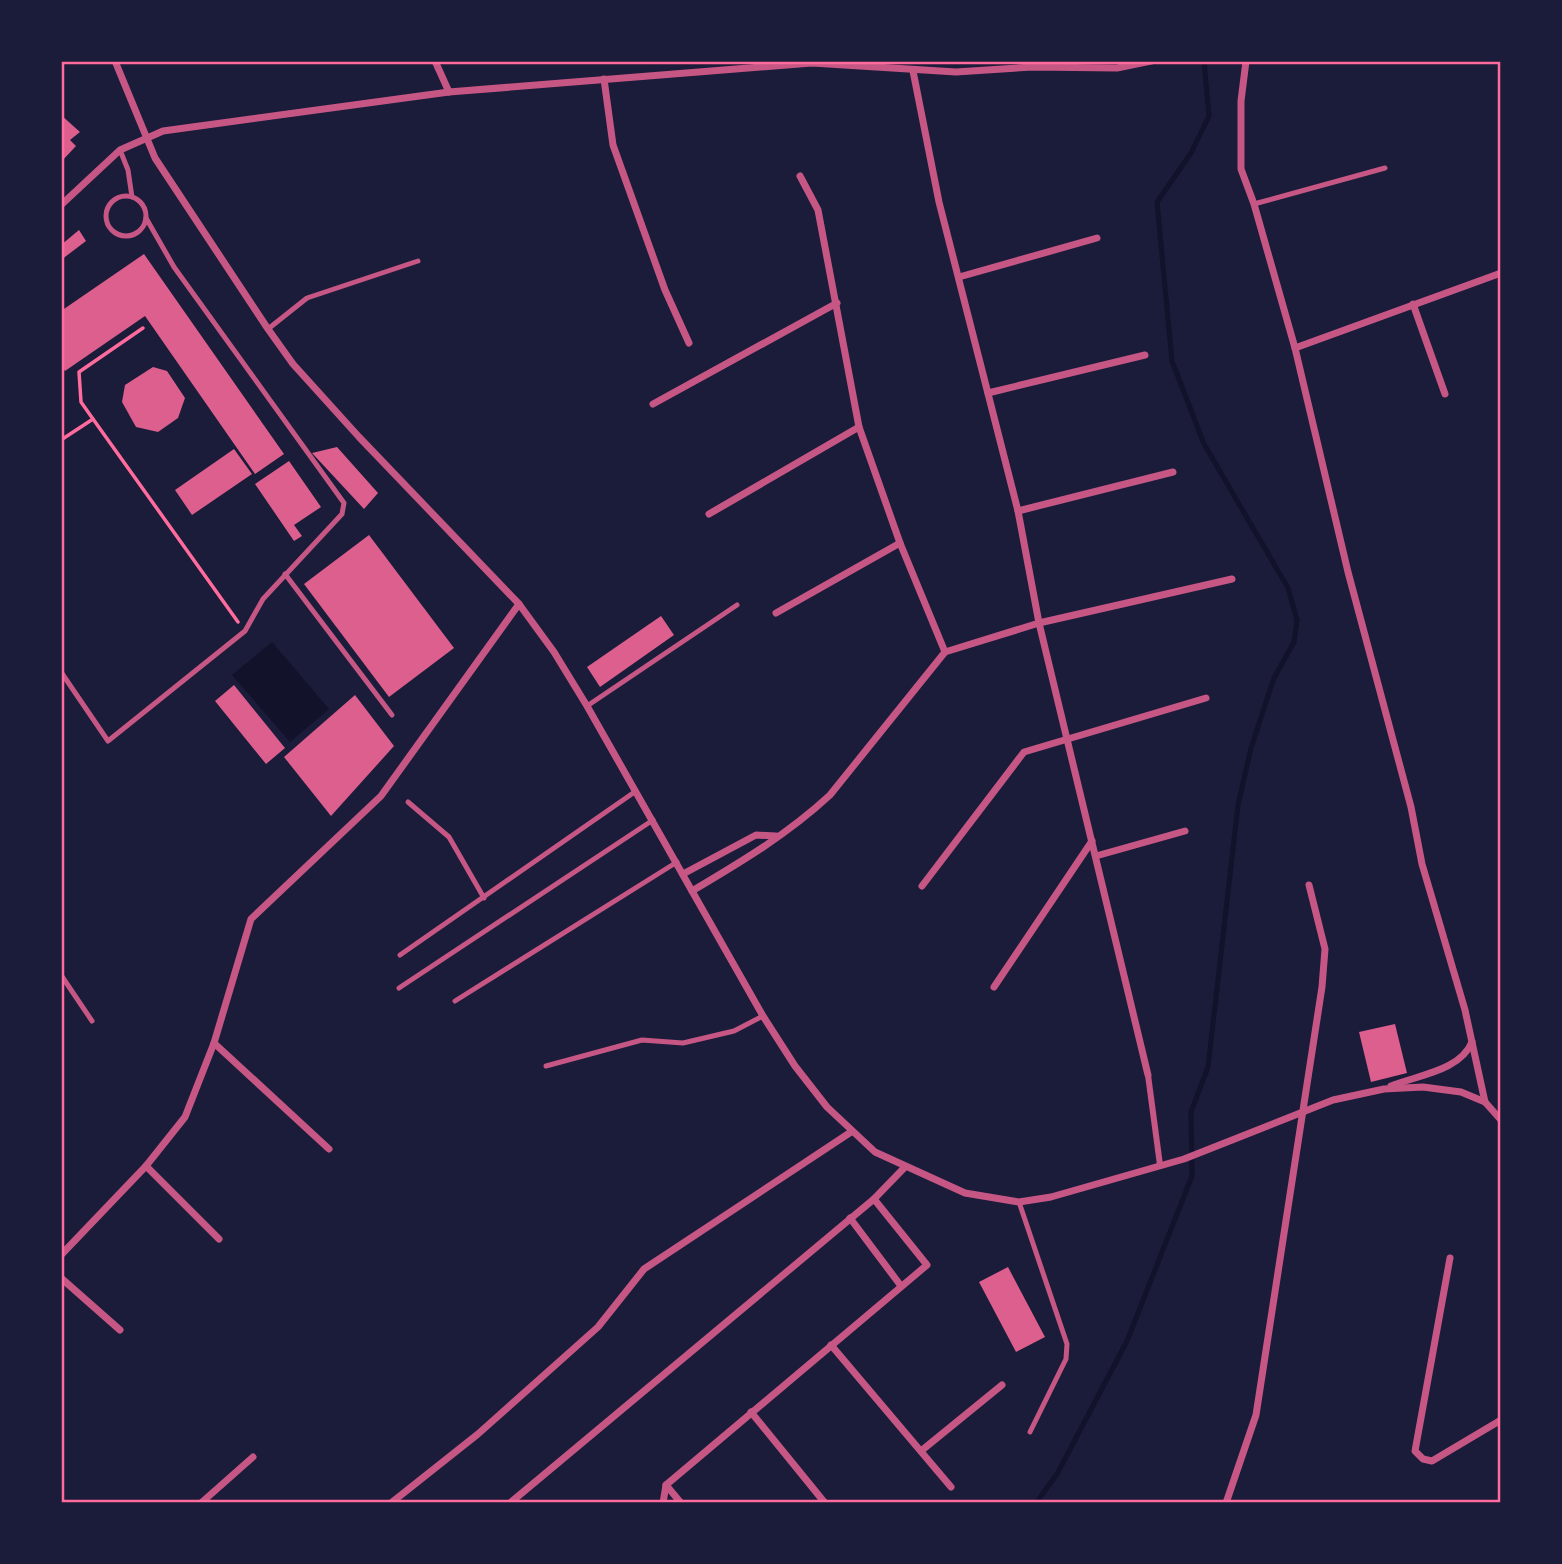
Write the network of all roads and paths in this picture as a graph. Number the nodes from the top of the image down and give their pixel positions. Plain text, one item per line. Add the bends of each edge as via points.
1 (115, 61) edge
2 (435, 61) edge
3 (1151, 61) edge
4 (1246, 61) edge
5 (812, 62) edge
6 (913, 71) junction
7 (604, 79) junction
8 (449, 92) junction
9 (144, 137) junction
10 (120, 149) junction
11 (1385, 168) dead end
12 (800, 176) dead end
13 (132, 197) junction
14 (1254, 204) junction
15 (61, 205) edge
16 (146, 218) junction
17 (1097, 238) dead end
18 (418, 261) dead end
19 (1501, 273) edge
20 (959, 277) junction
21 (837, 303) junction
22 (1413, 304) junction
23 (143, 328) dead end
24 (268, 329) junction
25 (689, 343) dead end
26 (1295, 348) junction
27 (1145, 355) dead end
28 (988, 393) junction
29 (1445, 394) dead end
30 (653, 404) dead end
31 (93, 419) junction
32 (859, 427) junction
33 (61, 440) edge
34 (1173, 472) dead end
35 (1018, 510) junction
36 (709, 514) dead end
37 (900, 543) junction
38 (285, 574) junction
39 (1232, 579) dead end
40 (519, 604) junction
41 (737, 605) dead end
42 (776, 613) dead end
43 (1039, 624) junction
44 (245, 631) junction
45 (945, 652) junction
46 (61, 672) edge
47 (1206, 698) dead end
48 (587, 706) junction
49 (391, 715) dead end
50 (1068, 738) junction
51 (636, 790) junction
52 (408, 802) dead end
53 (653, 820) junction
54 (1185, 831) dead end
55 (776, 836) junction
56 (1093, 841) junction
57 (1096, 856) junction
58 (677, 862) junction
59 (683, 874) junction
60 (1310, 885) dead end
61 (922, 886) dead end
62 (692, 891) junction
63 (484, 898) junction
64 (400, 955) dead end
65 (61, 975) edge
66 (995, 987) dead end
67 (400, 988) dead end
68 (455, 1001) dead end
69 (763, 1016) junction
70 (92, 1021) dead end
71 (1472, 1041) junction
72 (214, 1043) junction
73 (546, 1066) dead end
74 (1148, 1075) joint
75 (1384, 1089) junction
76 (1485, 1102) junction
77 (1303, 1113) junction
78 (1501, 1120) edge
79 (851, 1132) junction
80 (329, 1149) dead end
81 (1160, 1165) junction
82 (146, 1166) junction
83 (905, 1167) junction
84 (874, 1199) junction
85 (1019, 1202) junction
86 (850, 1219) junction
87 (219, 1239) dead end
88 (61, 1255) edge
89 (1450, 1258) dead end
90 (61, 1278) edge
91 (901, 1286) junction
92 (120, 1330) dead end
93 (831, 1345) junction
94 (1002, 1385) dead end
95 (751, 1412) junction
96 (1501, 1420) edge
97 (1030, 1432) dead end
98 (921, 1451) junction
99 (253, 1457) dead end
100 (666, 1485) junction
101 (951, 1487) dead end
102 (201, 1503) edge
103 (391, 1503) edge
104 (510, 1503) edge
105 (663, 1503) edge
106 (681, 1503) edge
107 (825, 1503) edge
108 (1226, 1503) edge

1 - 9 street
2 - 8 street
3 - 6 street via 1117,68
4 - 14 street via 1241,169
5 - 6 street
5 - 7 street
6 - 20 street
7 - 8 street
7 - 25 street via 612,145
8 - 9 street
9 - 10 street
9 - 24 street
10 - 13 lane
10 - 15 street
11 - 14 lane
12 - 21 street via 818,210
13 - 16 lane via 143,205
13 - 16 lane via 110,204 108,226 125,236 141,230
14 - 26 street
16 - 38 lane via 174,267 344,503 342,514
17 - 20 street
18 - 24 lane via 307,298
19 - 22 street
20 - 28 street
21 - 30 street
21 - 32 street
22 - 26 street
22 - 29 street
23 - 31 path via 79,372 80,402
24 - 40 street via 359,437
26 - 71 street via 1385,718
27 - 28 street
28 - 35 street
31 - 33 path
31 - 44 path
32 - 36 street
32 - 37 street
34 - 35 street
35 - 43 street
37 - 42 street
37 - 45 street
38 - 44 lane via 263,599
38 - 49 lane
39 - 43 street
40 - 48 street
40 - 72 street via 381,796 251,919
41 - 48 lane
43 - 45 street
43 - 50 street
44 - 46 lane via 108,741
45 - 55 street via 830,795
47 - 50 street
48 - 51 street
50 - 56 street
50 - 61 street via 1024,752
51 - 53 street
51 - 63 lane
52 - 63 lane via 449,837
53 - 58 street
53 - 67 lane
54 - 57 street
55 - 59 street via 756,835
55 - 62 street via 765,848
56 - 57 street
56 - 66 street
57 - 74 street
58 - 59 street
58 - 68 lane
59 - 62 street
60 - 77 street via 1325,949
62 - 69 street
63 - 64 lane
65 - 70 lane
69 - 73 lane via 734,1031 682,1043 642,1040
69 - 79 street via 795,1066
71 - 75 street via 1457,1063
71 - 76 street
72 - 80 street
72 - 82 street via 185,1117
74 - 81 street
75 - 76 street via 1423,1087 1461,1092
75 - 77 street via 1333,1100
76 - 78 street
77 - 81 street via 1204,1153
77 - 108 street via 1256,1415
79 - 83 street via 875,1152
79 - 103 street via 644,1269 598,1327 478,1434
81 - 85 street
82 - 87 street
82 - 88 street
83 - 84 street
83 - 85 street via 965,1194
84 - 86 street
84 - 91 street via 927,1265
85 - 97 lane via 1067,1344 1066,1359
86 - 91 street
86 - 104 street
89 - 96 street via 1415,1451 1432,1461
90 - 92 street
91 - 93 street
93 - 95 street
93 - 98 street
94 - 98 street
95 - 100 street
95 - 107 street
98 - 101 street
99 - 102 street
100 - 105 street
100 - 106 street

